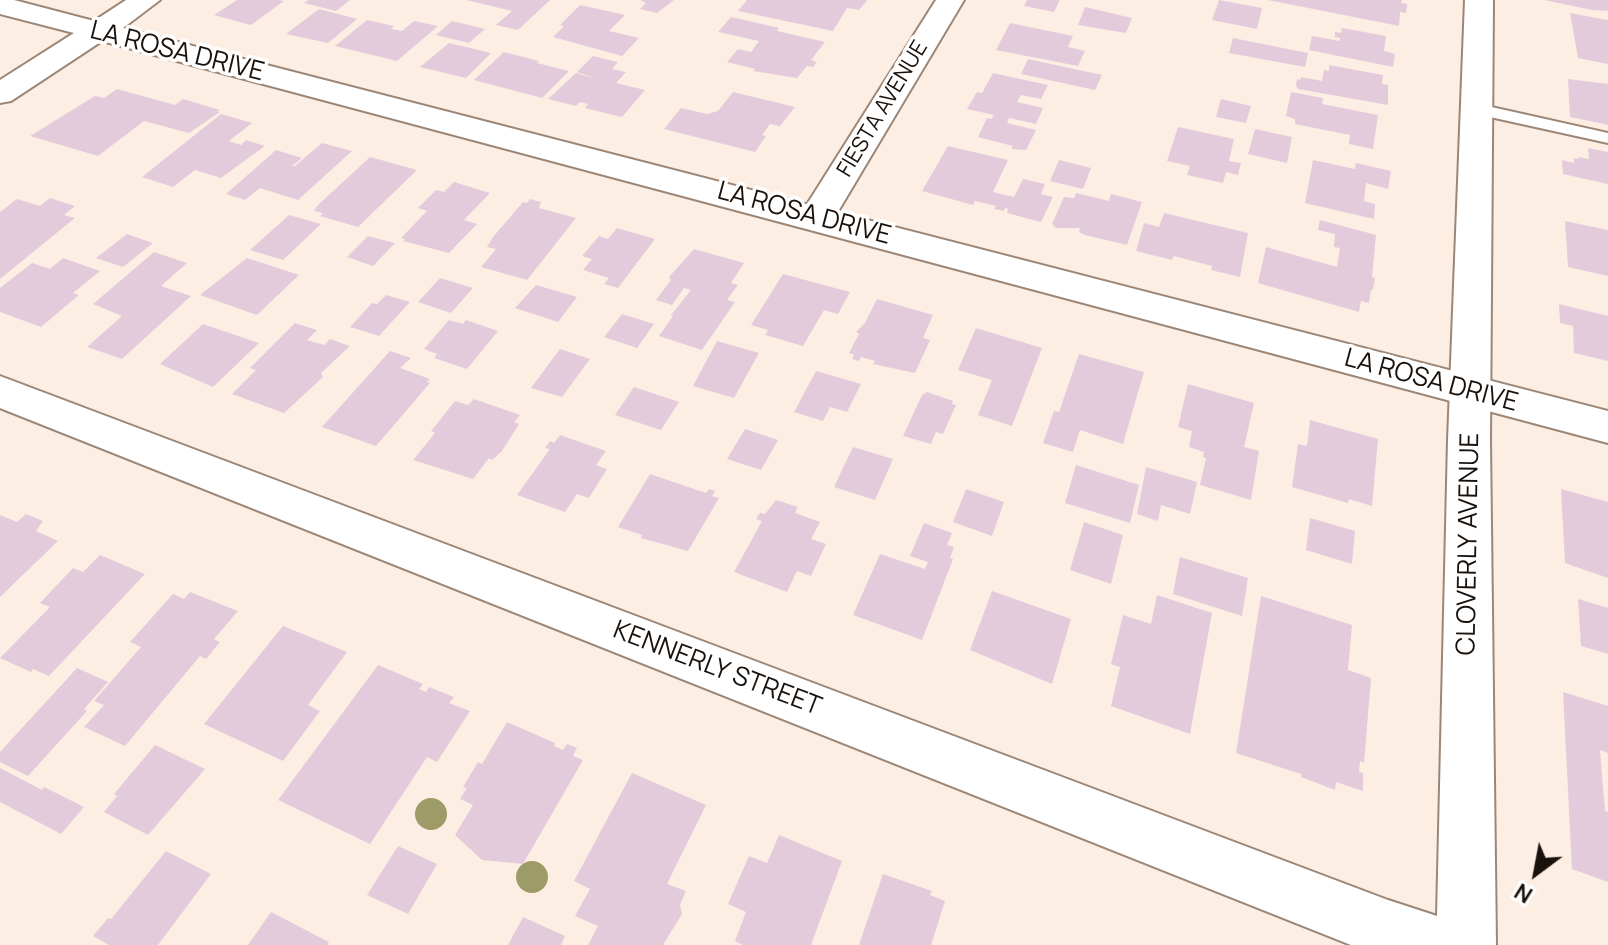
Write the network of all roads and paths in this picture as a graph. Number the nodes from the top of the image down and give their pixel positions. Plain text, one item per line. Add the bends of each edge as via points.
1 (146, 0) edge
2 (950, 0) edge
3 (1479, 0) edge
4 (0, 5) edge
5 (96, 32) junction
6 (0, 94) edge
7 (1478, 109) junction
8 (1608, 138) edge
9 (817, 217) junction
10 (0, 391) edge
11 (1471, 391) junction
12 (1608, 427) edge
13 (1435, 945) edge
14 (1466, 945) edge

1 - 5 street
2 - 9 street, FIESTA AVENUE
3 - 7 street, CLOVERLY AVENUE
4 - 5 street, LA ROSA DRIVE
5 - 6 street
5 - 9 street, LA ROSA DRIVE
7 - 8 lane
7 - 11 street, CLOVERLY AVENUE
9 - 11 street, LA ROSA DRIVE
10 - 13 street, KENNERLY STREET
11 - 12 street, LA ROSA DRIVE
11 - 14 street, CLOVERLY AVENUE

